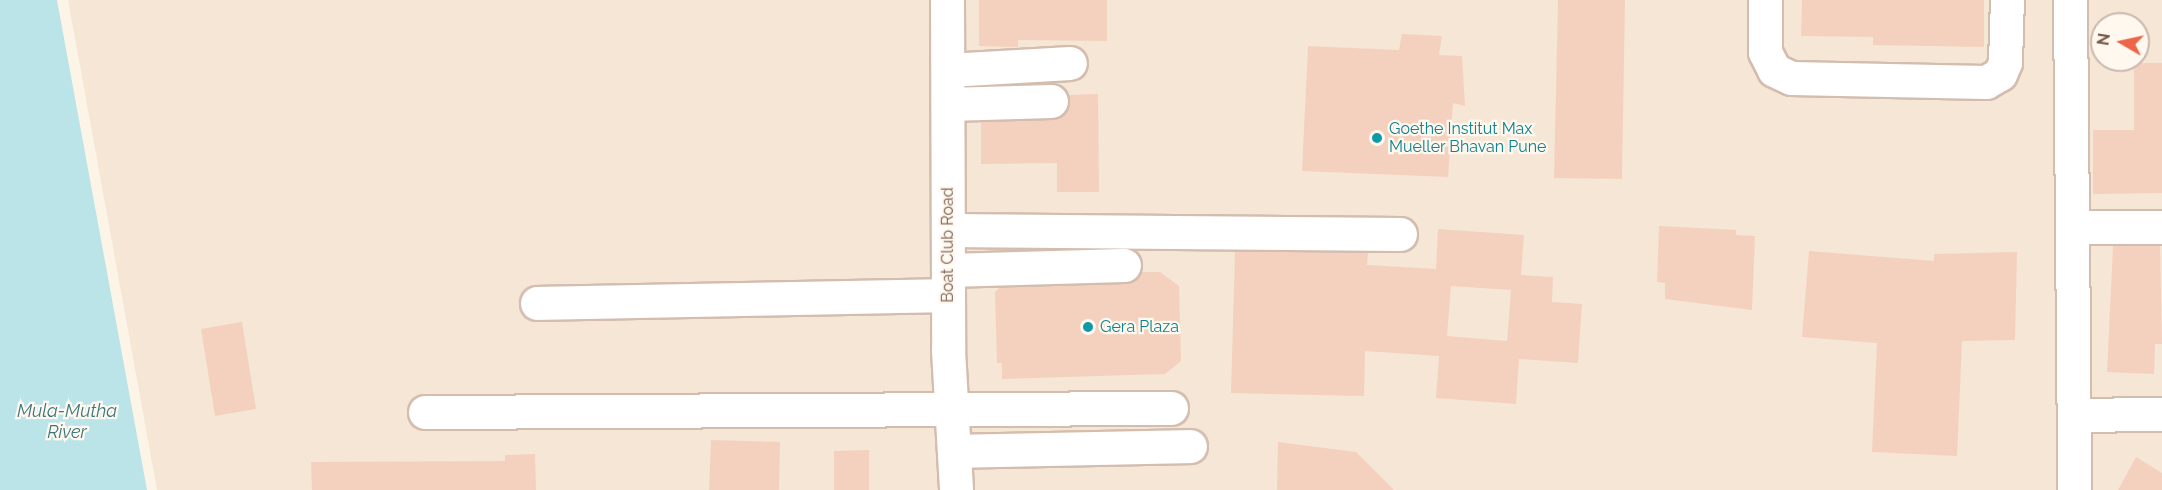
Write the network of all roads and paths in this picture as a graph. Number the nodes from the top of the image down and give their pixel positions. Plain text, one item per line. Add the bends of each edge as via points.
1 (947, 0) edge
2 (1765, 0) edge
3 (2007, 0) edge
4 (2070, 0) edge
5 (1070, 63) dead end
6 (948, 69) junction
7 (1051, 101) dead end
8 (948, 104) junction
9 (2072, 227) junction
10 (2162, 227) edge
11 (948, 230) junction
12 (1400, 234) dead end
13 (1124, 265) dead end
14 (948, 283) junction
15 (537, 303) dead end
16 (1171, 408) dead end
17 (951, 410) junction
18 (425, 412) dead end
19 (2162, 414) edge
20 (2074, 415) junction
21 (1190, 446) dead end
22 (954, 451) junction
23 (956, 490) edge
24 (2074, 490) edge

1 - 6 street, Boat Club Road
2 - 3 street via 1765,52 1774,70 1791,78 1986,82 2000,74 2005,62
4 - 9 street
5 - 6 street
6 - 8 street, Boat Club Road
7 - 8 street
8 - 11 street, Boat Club Road
9 - 10 street
9 - 20 street
11 - 12 street
11 - 14 street, Boat Club Road
13 - 14 street
14 - 15 street
14 - 17 street, Boat Club Road
16 - 17 street
17 - 18 street
17 - 22 street, Boat Club Road
19 - 20 street
20 - 24 street
21 - 22 street
22 - 23 street, Boat Club Road

